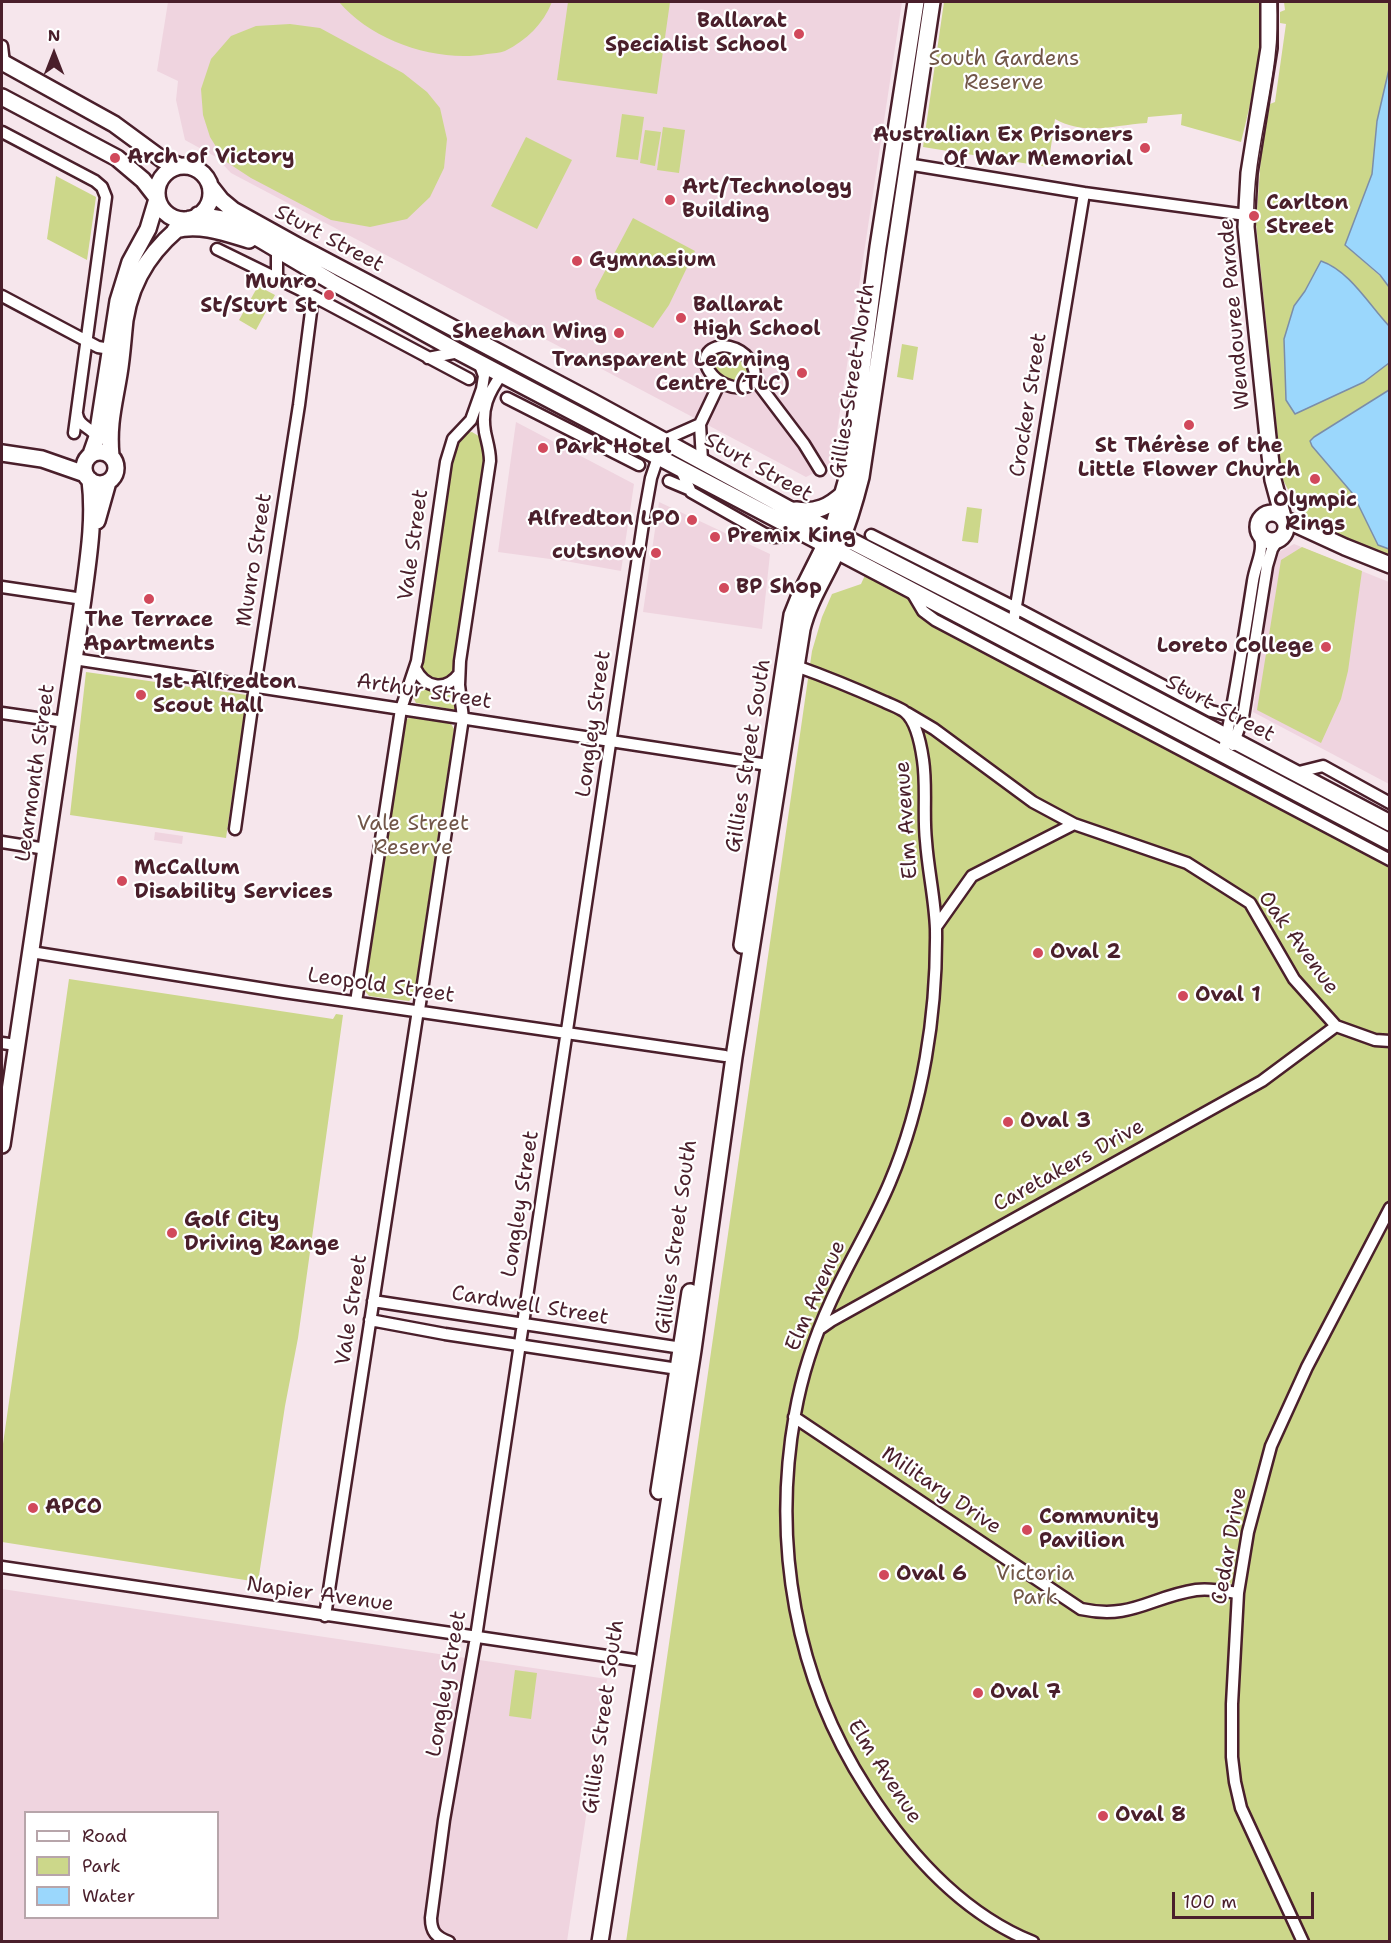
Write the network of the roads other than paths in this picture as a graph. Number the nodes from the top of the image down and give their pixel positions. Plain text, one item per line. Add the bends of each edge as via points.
1 (916, 2) edge
2 (932, 2) edge
3 (1269, 2) edge
4 (2, 46) edge
5 (3, 62) edge
6 (2, 98) edge
7 (2, 132) edge
8 (907, 164) junction
9 (180, 166) junction
10 (210, 186) junction
11 (1084, 193) junction
12 (157, 199) junction
13 (1246, 215) junction
14 (194, 217) junction
15 (175, 230) junction
16 (878, 247) junction
17 (217, 249) dead end
18 (275, 249) junction
19 (894, 250) junction
20 (277, 278) junction
21 (2, 296) edge
22 (313, 296) junction
23 (87, 342) junction
24 (116, 350) junction
25 (459, 352) junction
26 (428, 358) junction
27 (478, 362) junction
28 (502, 374) junction
29 (754, 378) junction
30 (469, 380) dead end
31 (720, 382) junction
32 (527, 387) junction
33 (507, 398) dead end
34 (528, 408) junction
35 (77, 410) junction
36 (700, 424) junction
37 (460, 431) junction
38 (74, 433) dead end
39 (486, 435) junction
40 (97, 437) junction
41 (657, 437) junction
42 (639, 446) junction
43 (606, 448) junction
44 (2, 453) edge
45 (89, 456) junction
46 (111, 456) junction
47 (658, 457) junction
48 (42, 459) junction
49 (702, 461) junction
50 (639, 465) dead end
51 (680, 468) junction
52 (820, 470) dead end
53 (87, 477) junction
54 (651, 478) junction
55 (1273, 480) junction
56 (669, 481) dead end
57 (108, 482) junction
58 (688, 489) junction
59 (844, 493) junction
60 (789, 509) junction
61 (1283, 518) junction
62 (1261, 524) junction
63 (803, 533) junction
64 (871, 535) dead end
65 (1319, 536) junction
66 (835, 541) junction
67 (1278, 541) junction
68 (89, 550) junction
69 (1389, 565) edge
70 (2, 587) edge
71 (909, 588) junction
72 (83, 599) junction
73 (1016, 608) junction
74 (1014, 624) junction
75 (74, 659) junction
76 (796, 666) junction
77 (415, 669) junction
78 (459, 674) junction
79 (255, 686) junction
80 (401, 709) junction
81 (904, 711) junction
82 (2, 713) edge
83 (1231, 716) junction
84 (463, 718) junction
85 (65, 722) junction
86 (1231, 739) junction
87 (612, 741) junction
88 (1226, 756) junction
89 (774, 766) junction
90 (1295, 773) junction
91 (1389, 803) edge
92 (1329, 819) junction
93 (1389, 823) edge
94 (1074, 824) junction
95 (235, 829) dead end
96 (2, 842) edge
97 (1389, 842) edge
98 (46, 849) junction
99 (1389, 860) edge
100 (936, 927) junction
101 (31, 951) junction
102 (356, 1002) junction
103 (418, 1010) junction
104 (1336, 1026) junction
105 (567, 1033) junction
106 (1389, 1041) edge
107 (9, 1044) edge
108 (730, 1057) junction
109 (2, 1145) edge
110 (1389, 1208) edge
111 (373, 1301) junction
112 (370, 1320) junction
113 (523, 1324) junction
114 (817, 1333) junction
115 (519, 1345) junction
116 (687, 1349) junction
117 (684, 1370) junction
118 (794, 1417) junction
119 (2, 1567) edge
120 (1238, 1593) junction
121 (325, 1616) junction
122 (476, 1637) junction
123 (638, 1660) junction
124 (449, 1941) edge
125 (591, 1941) edge
126 (600, 1941) edge
127 (1029, 1941) edge
128 (1303, 1941) edge

1 - 16 main road, Gillies Street North
2 - 8 main road, Gillies Street North
3 - 13 main road, Wendouree Parade via 1269,48 1252,144
4 - 5 street
5 - 9 main road via 114,124 163,160
6 - 12 main road via 117,158 143,180
7 - 23 street via 90,178 104,192 106,202
8 - 11 street
8 - 19 main road, Gillies Street North
9 - 10 main road via 198,170
9 - 12 main road via 163,176
10 - 14 main road via 205,210
10 - 41 main road, Sturt Street via 240,214
11 - 13 street
11 - 73 street, Crocker Street
12 - 14 main road via 172,217
12 - 24 main road via 118,301
13 - 55 main road, Wendouree Parade
14 - 15 main road
14 - 18 main road, Sturt Street via 228,222
15 - 18 main road via 212,230
15 - 24 main road via 151,256 137,279
16 - 19 main road
16 - 59 main road, Gillies Street North
17 - 20 street
18 - 20 street, Sturt Street
18 - 25 main road, Sturt Street
19 - 66 main road, Gillies Street North via 861,477 855,503
20 - 22 street
21 - 23 street
22 - 26 street
22 - 79 street, Munro Street
23 - 24 street
23 - 35 street
24 - 40 main road
24 - 46 main road via 109,434
25 - 26 street
25 - 27 main road, Sturt Street
26 - 30 street
27 - 28 main road, Sturt Street
27 - 37 street, Vale Street via 483,385 472,417
28 - 32 main road, Sturt Street
28 - 39 street, Vale Street via 485,403
29 - 31 street via 743,387
29 - 31 street via 747,356 733,347 720,346 710,351 706,360 708,371
29 - 52 street
31 - 36 street
32 - 34 street
32 - 42 main road, Sturt Street
33 - 34 street
34 - 43 street
35 - 38 street
35 - 40 street via 80,424
36 - 41 street
36 - 49 street
37 - 39 street via 474,428
37 - 77 street, Vale Street via 450,444 446,462
39 - 78 street, Vale Street via 490,460
40 - 45 main road
41 - 47 street
41 - 49 main road, Sturt Street
42 - 43 street
42 - 47 main road, Sturt Street
42 - 54 street, Longley Street
43 - 50 street
44 - 48 main road
45 - 46 main road via 104,452
45 - 48 main road
45 - 53 main road via 84,465
46 - 57 main road via 116,470
47 - 51 main road, Sturt Street
47 - 54 street, Longley Street
48 - 53 main road
49 - 60 main road, Sturt Street
51 - 58 street, Sturt Street
51 - 63 main road, Sturt Street
53 - 57 main road via 99,484
53 - 68 main road, Learmonth Street via 92,506
54 - 87 street, Longley Street
55 - 61 main road, Wendouree Parade
55 - 62 main road, Wendouree Parade
56 - 58 street
57 - 68 main road, Learmonth Street
58 - 63 street, Sturt Street via 768,536
59 - 60 main road via 828,507
59 - 66 main road, Gillies Street North
60 - 66 main road, Sturt Street
61 - 62 main road via 1273,513
61 - 65 main road
61 - 67 main road via 1287,529
62 - 67 main road via 1266,540
62 - 83 street via 1262,548 1253,576
63 - 66 main road, Sturt Street
64 - 73 street, Sturt Street
65 - 67 main road
65 - 69 main road
66 - 71 main road, Sturt Street
66 - 74 main road, Sturt Street
66 - 76 main road, Gillies Street South via 807,611
66 - 89 main road, Gillies Street South via 800,595 792,615
67 - 86 street via 1267,566 1244,708
68 - 72 main road, Learmonth Street
70 - 72 street
71 - 88 main road, Sturt Street
71 - 92 street, Sturt Street via 919,607 935,620
72 - 75 main road, Learmonth Street
73 - 74 street, Crocker Street
73 - 83 street, Sturt Street via 1211,711
74 - 86 main road, Sturt Street
75 - 79 street, Arthur Street
75 - 85 main road, Learmonth Street
76 - 81 street
76 - 89 main road, Gillies Street South
77 - 78 street via 434,686 449,683
77 - 80 street, Vale Street
78 - 84 street, Vale Street
79 - 80 street, Arthur Street
79 - 95 street, Munro Street
80 - 84 street, Arthur Street
80 - 102 street, Vale Street
81 - 94 street, Oak Avenue via 1034,802
81 - 100 street, Elm Avenue via 916,731 923,762 925,838
82 - 85 street
83 - 86 street
84 - 87 street, Arthur Street
84 - 103 street, Vale Street
85 - 98 main road, Learmonth Street
86 - 88 street
86 - 90 main road, Sturt Street
87 - 89 street, Arthur Street
87 - 105 street, Longley Street
88 - 92 main road, Sturt Street
89 - 108 main road, Gillies Street South
90 - 91 street via 1323,766
90 - 93 main road, Sturt Street
92 - 97 main road, Sturt Street
92 - 99 street, Sturt Street
94 - 100 street via 972,876
94 - 104 street, Oak Avenue via 1187,863 1250,903 1294,979
96 - 98 street
98 - 101 main road, Learmonth Street
100 - 114 street, Elm Avenue via 929,1029 912,1121 889,1186
101 - 102 street, Leopold Street
101 - 107 main road, Learmonth Street
102 - 103 street, Leopold Street
103 - 105 street, Leopold Street
103 - 111 street, Vale Street
104 - 106 street, Oak Avenue
104 - 114 street, Caretakers Drive via 1262,1081 831,1321
105 - 108 street, Leopold Street
105 - 113 street, Longley Street
107 - 109 main road, Learmonth Street
108 - 116 main road, Gillies Street South
110 - 120 street, Cedar Drive via 1306,1367 1271,1446 1248,1532
111 - 112 street, Vale Street
111 - 113 street, Cardwell Street
112 - 115 street, Cardwell Street
112 - 121 street, Vale Street
113 - 115 street, Longley Street
113 - 116 street, Cardwell Street
114 - 118 street, Elm Avenue via 804,1369
115 - 117 street, Cardwell Street
115 - 122 street, Longley Street
116 - 117 main road, Gillies Street South
117 - 123 main road, Gillies Street South
118 - 120 street, Military Drive via 1081,1609 1121,1612 1201,1589
118 - 127 street, Elm Avenue via 787,1481 788,1558 807,1656 831,1727 876,1803 922,1862 963,1901
119 - 121 street, Napier Avenue
120 - 128 street, Cedar Drive via 1232,1704 1235,1782 1241,1808
121 - 122 street, Napier Avenue
122 - 123 street, Napier Avenue
122 - 124 street, Longley Street via 430,1918 435,1935
123 - 125 main road, Gillies Street South
123 - 126 main road, Gillies Street South

